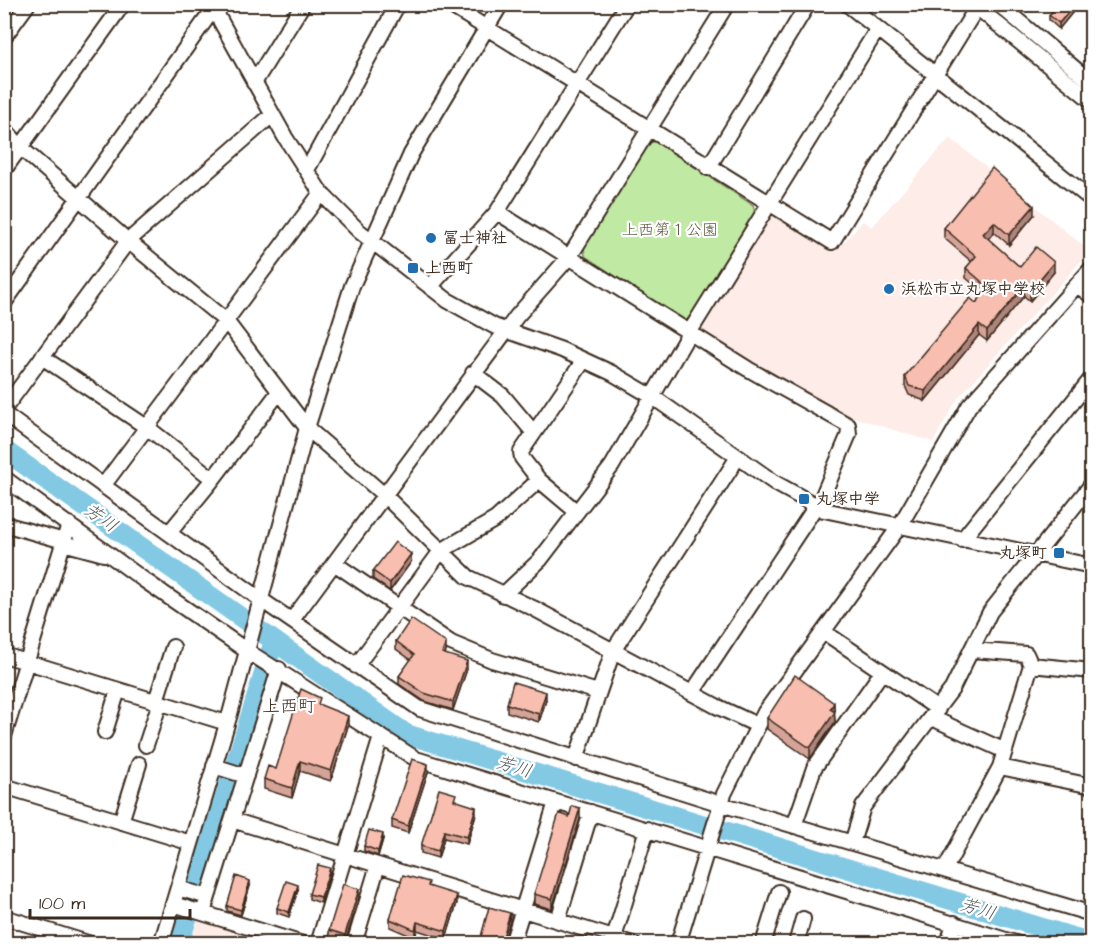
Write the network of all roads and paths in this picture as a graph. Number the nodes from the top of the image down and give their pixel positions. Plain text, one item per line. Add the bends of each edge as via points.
1 (28, 4) edge
2 (123, 4) edge
3 (303, 4) edge
4 (398, 4) edge
5 (448, 4) edge
6 (501, 4) edge
7 (627, 4) edge
8 (727, 4) edge
9 (808, 4) edge
10 (847, 4) edge
11 (998, 4) edge
12 (214, 6) edge
13 (977, 6) edge
14 (487, 27) junction
15 (877, 30) junction
16 (4, 37) edge
17 (936, 76) junction
18 (254, 83) junction
19 (1092, 83) edge
20 (577, 84) junction
21 (1092, 100) edge
22 (272, 115) junction
23 (4, 128) edge
24 (649, 129) junction
25 (21, 148) junction
26 (708, 168) junction
27 (4, 170) edge
28 (307, 170) junction
29 (321, 193) junction
30 (80, 197) junction
31 (1092, 200) edge
32 (769, 205) junction
33 (497, 212) junction
34 (370, 240) junction
35 (128, 241) junction
36 (570, 256) junction
37 (1092, 268) edge
38 (1077, 285) junction
39 (430, 287) junction
40 (1092, 296) edge
41 (4, 303) edge
42 (226, 321) junction
43 (506, 330) junction
44 (689, 333) junction
45 (42, 357) junction
46 (584, 360) junction
47 (473, 373) junction
48 (1092, 378) edge
49 (279, 392) junction
50 (653, 397) junction
51 (4, 409) edge
52 (4, 414) edge
53 (148, 428) junction
54 (307, 428) junction
55 (534, 434) junction
56 (738, 457) junction
57 (4, 478) edge
58 (213, 479) junction
59 (539, 480) junction
60 (1092, 484) edge
61 (103, 486) junction
62 (383, 494) junction
63 (817, 507) junction
64 (577, 512) junction
65 (4, 524) edge
66 (69, 524) junction
67 (899, 527) junction
68 (169, 533) junction
69 (962, 540) junction
70 (64, 542) junction
71 (441, 551) junction
72 (112, 556) junction
73 (1036, 556) junction
74 (334, 563) junction
75 (1092, 566) edge
76 (503, 595) junction
77 (259, 603) junction
78 (398, 608) junction
79 (292, 620) junction
80 (824, 632) junction
81 (173, 647) dead end
82 (251, 650) junction
83 (971, 650) junction
84 (613, 651) junction
85 (4, 655) edge
86 (27, 662) junction
87 (1032, 665) junction
88 (356, 666) junction
89 (276, 667) junction
90 (1092, 671) edge
91 (882, 672) junction
92 (118, 690) junction
93 (598, 692) junction
94 (692, 693) junction
95 (158, 702) junction
96 (935, 713) junction
97 (227, 723) junction
98 (758, 725) junction
99 (105, 732) dead end
100 (4, 736) edge
101 (381, 737) junction
102 (146, 746) dead end
103 (1005, 751) junction
104 (576, 759) junction
105 (139, 764) dead end
106 (1000, 767) junction
107 (220, 768) junction
108 (243, 775) junction
109 (4, 786) edge
110 (1092, 786) edge
111 (556, 802) junction
112 (720, 807) junction
113 (591, 812) junction
114 (232, 820) junction
115 (121, 822) junction
116 (794, 826) junction
117 (647, 830) junction
118 (191, 843) junction
119 (852, 843) junction
120 (708, 846) junction
121 (345, 855) junction
122 (378, 865) junction
123 (945, 869) junction
124 (183, 889) junction
125 (779, 892) dead end
126 (206, 896) junction
127 (177, 905) junction
128 (522, 910) junction
129 (201, 912) junction
130 (1092, 914) edge
131 (4, 917) edge
132 (803, 919) dead end
133 (558, 920) junction
134 (954, 923) junction
135 (614, 938) junction
136 (91, 944) edge
137 (161, 944) edge
138 (303, 944) edge
139 (318, 944) edge
140 (354, 944) edge
141 (512, 944) edge
142 (633, 944) edge
143 (678, 944) edge
144 (764, 944) edge
145 (796, 944) edge
146 (948, 944) edge
147 (1019, 944) edge

1 - 16 street
2 - 25 street
3 - 18 street
4 - 28 street
5 - 14 street
6 - 14 street
7 - 20 street
8 - 24 street
9 - 26 street
10 - 15 street
11 - 19 street
12 - 18 street
12 - 30 street
13 - 17 street
13 - 21 street
14 - 20 street
14 - 34 street via 411,154
15 - 17 street
15 - 32 street
17 - 31 street
17 - 32 street via 832,242
18 - 22 street
20 - 24 street
20 - 33 street
22 - 28 street
22 - 35 street
23 - 25 street
24 - 26 street
24 - 36 street
25 - 27 street
25 - 30 street
26 - 32 street
28 - 29 street
29 - 34 street
29 - 42 street
30 - 35 street
30 - 41 street
32 - 44 street
33 - 36 street
33 - 39 street
34 - 39 street
34 - 54 street via 342,312
35 - 42 street
35 - 45 street
36 - 43 street
36 - 44 street
37 - 38 street
38 - 40 street
38 - 67 street via 969,406
39 - 43 street via 468,313
42 - 49 street
42 - 53 street
43 - 46 street
43 - 47 street
44 - 50 street
44 - 63 street via 849,427
45 - 51 street
45 - 53 street
46 - 50 street
46 - 55 street
47 - 55 street via 503,396
47 - 62 street
48 - 69 street
49 - 54 street
49 - 58 street
50 - 56 street
50 - 64 street via 612,466
52 - 61 street
53 - 58 street
53 - 61 street
54 - 62 street
54 - 77 street
55 - 59 street via 521,455
56 - 63 street
56 - 84 street
57 - 66 street
58 - 68 street
59 - 64 street
59 - 71 street via 496,519
60 - 73 street
61 - 68 street
62 - 71 street
62 - 74 street
63 - 67 street
63 - 94 street
64 - 76 street via 536,564
65 - 70 street
66 - 70 street
66 - 72 street
67 - 69 street
67 - 80 street
68 - 77 street
69 - 73 street
70 - 72 street
70 - 86 street
71 - 76 street via 473,580
71 - 78 street
72 - 82 street
73 - 75 street
73 - 83 street via 990,612
74 - 78 street
74 - 79 street
76 - 84 street
77 - 79 street
77 - 82 street
78 - 88 street
78 - 93 street via 451,643 492,660
79 - 88 street
80 - 91 street
80 - 98 street
81 - 95 street
82 - 89 street
82 - 97 street
83 - 87 street via 1026,654
83 - 96 street
84 - 93 street
84 - 94 street
85 - 86 street
86 - 92 street
86 - 100 street
87 - 90 street
87 - 103 street
88 - 104 street via 420,710
89 - 101 street
89 - 108 street
91 - 96 street
91 - 116 street via 814,768
92 - 95 street
92 - 99 street
93 - 104 street
94 - 98 street
95 - 97 street
95 - 102 street
96 - 103 street
96 - 119 street via 863,807
97 - 107 street
98 - 112 street
101 - 111 street via 428,763
101 - 121 street
103 - 106 street
104 - 112 street
105 - 115 street
106 - 110 street
106 - 123 street
107 - 108 street
107 - 118 street
108 - 114 street
109 - 115 street
111 - 113 street
111 - 128 street
112 - 116 street
112 - 120 street
113 - 117 street
113 - 133 street
114 - 121 street
114 - 126 street
115 - 118 street
116 - 119 street
117 - 120 street
117 - 135 street
118 - 124 street
119 - 123 street
120 - 134 street
120 - 143 street
121 - 122 street
121 - 139 street
122 - 128 street
122 - 140 street
123 - 130 street
124 - 126 street
124 - 127 street
125 - 144 street
126 - 129 street
127 - 129 street
127 - 137 street
128 - 133 street
128 - 141 street
129 - 138 street
131 - 136 street
132 - 145 street
133 - 135 street
134 - 146 street
134 - 147 street
135 - 142 street

